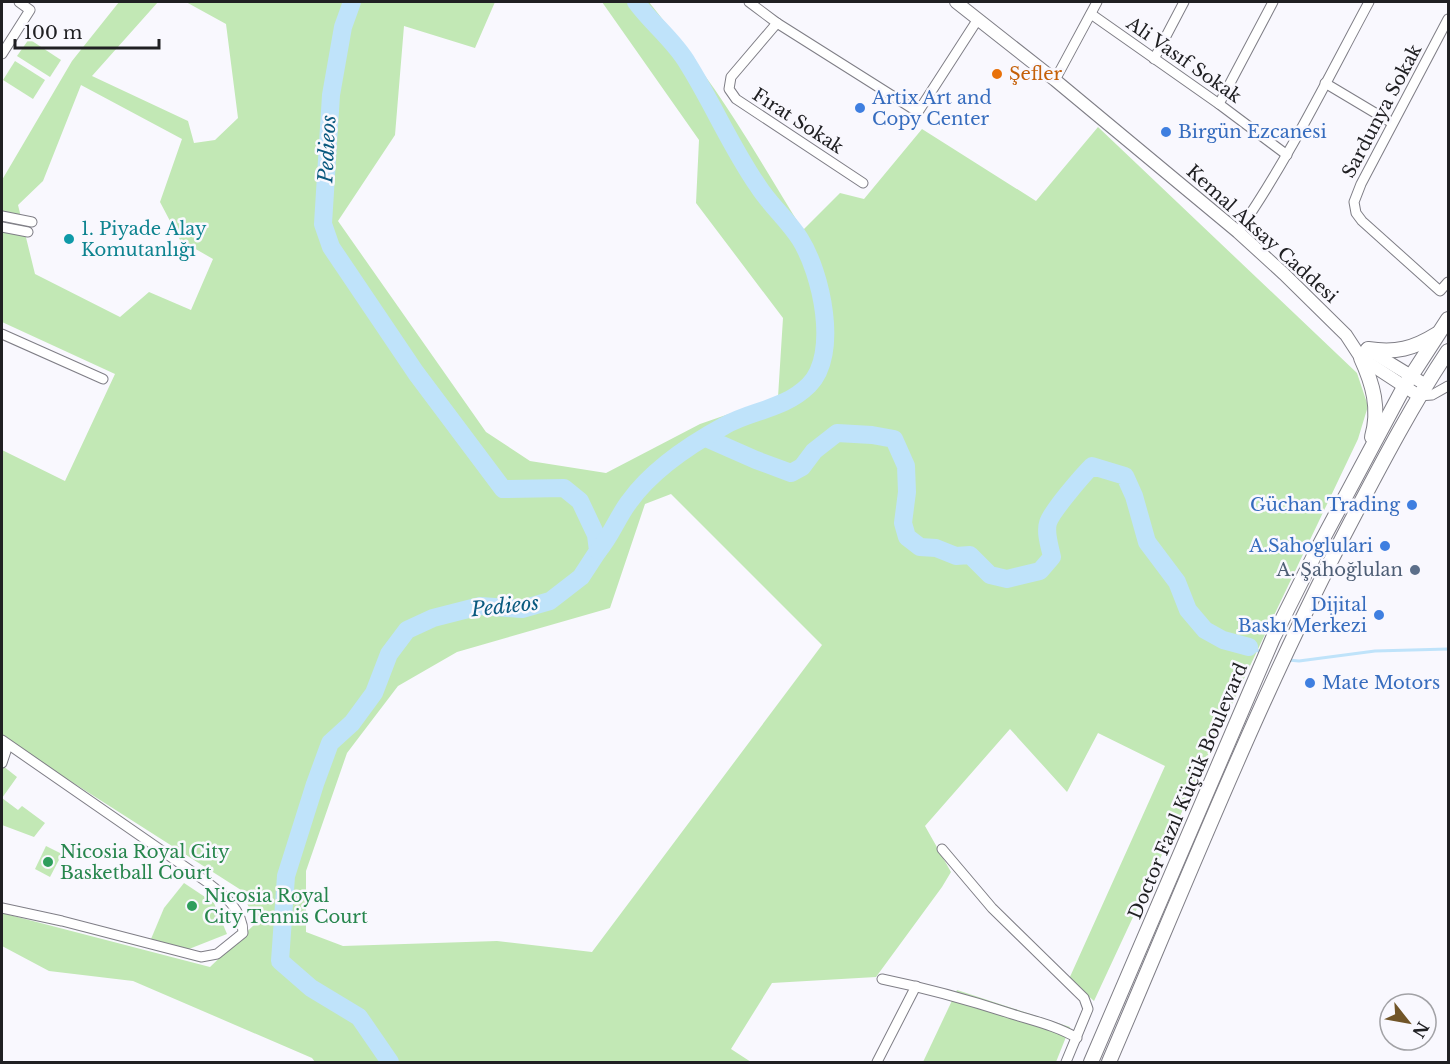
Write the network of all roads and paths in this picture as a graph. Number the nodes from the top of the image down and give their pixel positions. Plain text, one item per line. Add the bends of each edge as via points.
1 (19, 2) edge
2 (749, 2) edge
3 (956, 2) edge
4 (1097, 2) edge
5 (1184, 2) edge
6 (1273, 2) edge
7 (1369, 2) edge
8 (1091, 14) junction
9 (978, 19) junction
10 (1449, 19) edge
11 (777, 23) junction
12 (2, 54) edge
13 (1154, 59) junction
14 (1055, 80) junction
15 (1325, 84) junction
16 (1219, 104) junction
17 (1392, 123) junction
18 (1287, 155) junction
19 (863, 183) dead end
20 (2, 216) edge
21 (2, 227) edge
22 (1238, 232) junction
23 (1449, 282) edge
24 (1449, 319) edge
25 (1439, 332) junction
26 (2, 333) edge
27 (1449, 351) edge
28 (1365, 354) junction
29 (103, 379) dead end
30 (1407, 381) junction
31 (1449, 386) edge
32 (1423, 390) junction
33 (1368, 453) junction
34 (5, 742) edge
35 (2, 764) edge
36 (942, 849) dead end
37 (2, 908) edge
38 (882, 979) dead end
39 (916, 986) junction
40 (1077, 1038) junction
41 (877, 1062) edge
42 (1066, 1062) edge
43 (1091, 1062) edge
44 (1109, 1062) edge

1 - 12 street via 30,10
2 - 11 street
3 - 9 main road, Kemal Aksay Caddesi
4 - 8 street
5 - 13 street
6 - 16 street
7 - 15 street
8 - 13 street, Ali Vasıf Sokak
8 - 14 street
9 - 11 street via 918,112
9 - 14 main road, Kemal Aksay Caddesi
10 - 17 street, Sardunya Sokak
11 - 19 street, Fırat Sokak via 731,77 729,89 736,99
13 - 16 street, Ali Vasıf Sokak
14 - 22 main road, Kemal Aksay Caddesi
15 - 17 street
15 - 18 street
16 - 18 street, Ali Vasıf Sokak
17 - 23 street, Sardunya Sokak via 1361,184 1354,202 1356,213 1440,291
18 - 22 street
20 - 21 street via 30,227
22 - 28 main road, Kemal Aksay Caddesi
24 - 25 highway, Doctor Fazıl Küçük Boulevard
25 - 28 highway via 1405,349
25 - 30 highway, Doctor Fazıl Küçük Boulevard
26 - 29 street
27 - 32 highway, Doctor Fazıl Küçük Boulevard
28 - 30 main road, Kemal Aksay Caddesi
28 - 33 highway via 1376,406
30 - 32 main road, Kemal Aksay Caddesi
30 - 33 highway, Doctor Fazıl Küçük Boulevard
31 - 32 street via 1432,395
32 - 44 highway, Doctor Fazıl Küçük Boulevard via 1290,642
33 - 43 highway, Doctor Fazıl Küçük Boulevard via 1273,638
34 - 35 street
34 - 37 street via 207,882 243,920 243,933 218,954 201,957
36 - 40 street via 992,908 1084,998 1088,1009
38 - 39 street
39 - 40 street via 1032,1020
39 - 41 street
40 - 42 street

